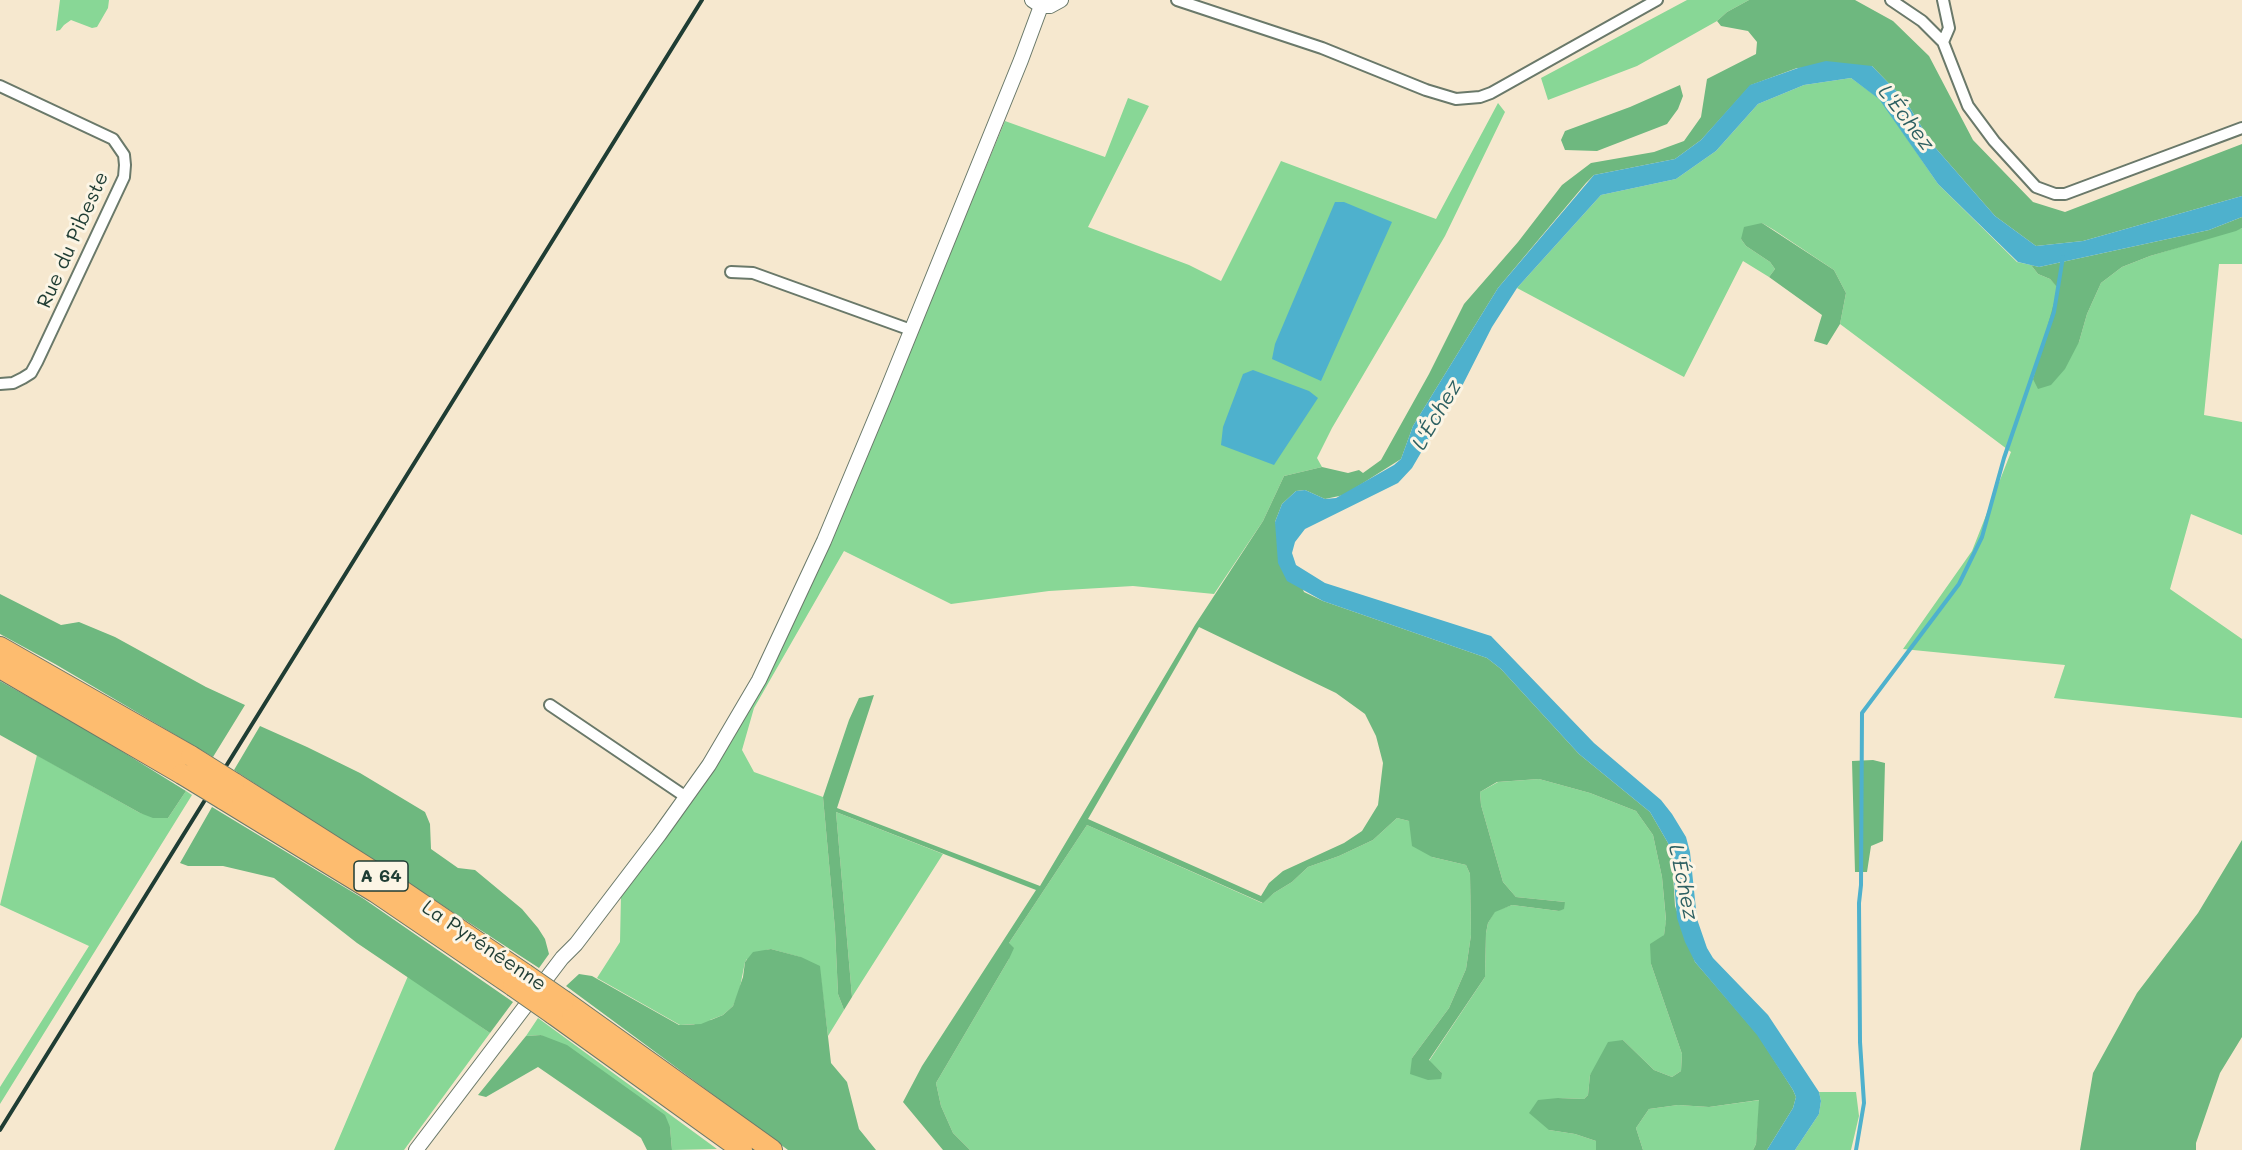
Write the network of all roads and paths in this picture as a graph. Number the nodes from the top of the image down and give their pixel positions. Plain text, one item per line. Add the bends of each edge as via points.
1 (1061, 0) edge
2 (1177, 0) edge
3 (1657, 0) edge
4 (1891, 0) edge
5 (1943, 0) edge
6 (1036, 3) edge
7 (1907, 4) edge
8 (1943, 42) junction
9 (0, 86) edge
10 (2242, 128) edge
11 (731, 272) dead end
12 (911, 330) junction
13 (0, 384) edge
14 (0, 647) edge
15 (0, 669) edge
16 (550, 705) dead end
17 (186, 765) junction
18 (686, 797) junction
19 (558, 1007) junction
20 (416, 1150) edge
21 (742, 1150) edge
22 (772, 1150) edge

1 - 6 street via 1050,6
2 - 3 street via 1322,48 1456,99 1491,93
4 - 7 street
5 - 8 street via 1949,28
6 - 12 street via 1021,60
7 - 8 street
8 - 10 street via 1968,106 2036,187 2055,194 2092,186
9 - 13 street, Rue du Pibeste via 113,139 124,155 125,165 124,177 31,373 13,383
11 - 12 street via 753,273
12 - 18 street via 824,541 759,680
14 - 17 highway, La Pyrénéenne / A 64
15 - 17 highway, La Pyrénéenne / A 64
16 - 18 street
17 - 19 highway, La Pyrénéenne / A 64, bridge via 375,892
18 - 20 street
19 - 21 highway, La Pyrénéenne / A 64
19 - 22 highway, La Pyrénéenne / A 64

